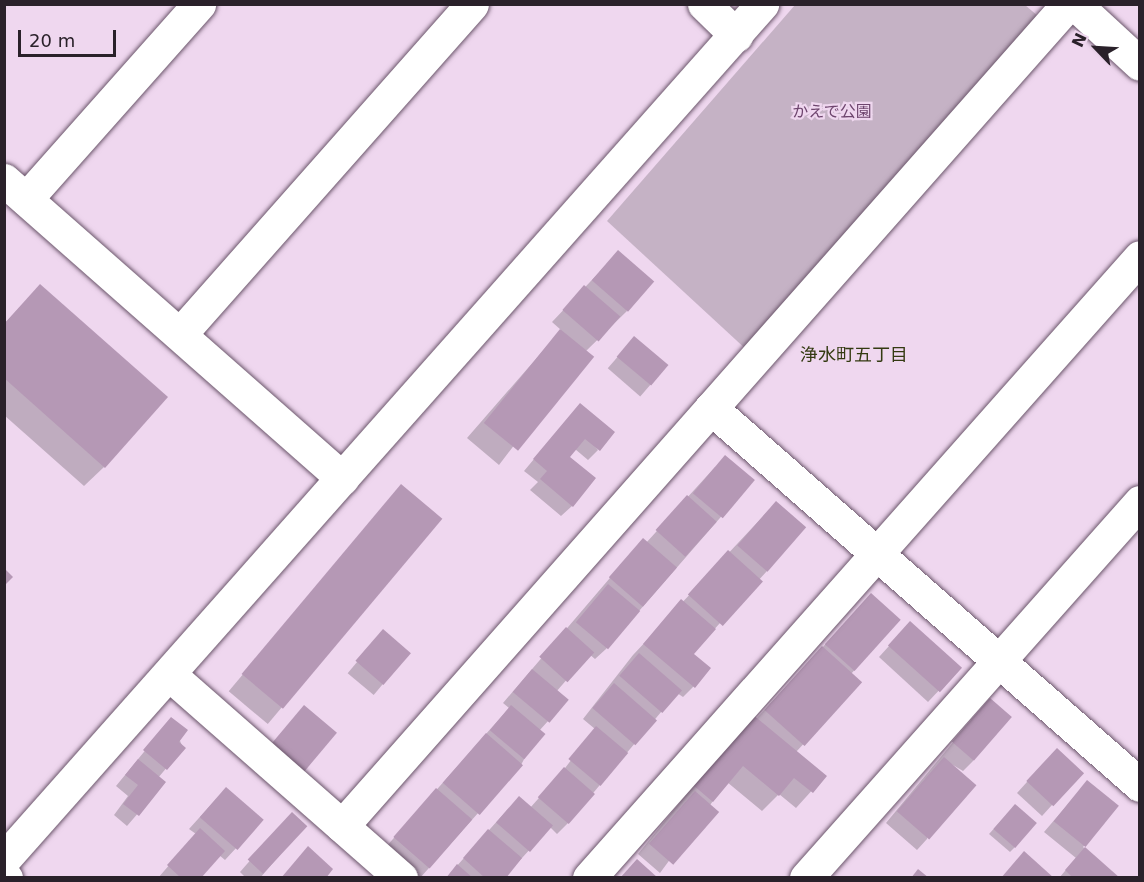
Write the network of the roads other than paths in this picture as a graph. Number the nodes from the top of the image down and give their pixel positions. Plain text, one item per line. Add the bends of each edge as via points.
1 (200, 4) edge
2 (472, 4) edge
3 (704, 4) edge
4 (762, 4) edge
5 (1068, 4) edge
6 (1075, 4) edge
7 (736, 34) junction
8 (1140, 64) edge
9 (15, 190) edge
10 (1140, 257) edge
11 (181, 333) junction
12 (711, 408) junction
13 (342, 478) junction
14 (1140, 502) edge
15 (878, 551) junction
16 (999, 662) junction
17 (169, 674) junction
18 (1140, 785) edge
19 (342, 826) junction
20 (4, 859) edge
21 (401, 878) edge
22 (589, 878) edge
23 (806, 878) edge

1 - 9 street
2 - 11 street
3 - 7 street
4 - 7 street
5 - 12 street
6 - 8 street
7 - 13 street
9 - 11 street
10 - 15 street
11 - 13 street
12 - 15 street
12 - 19 street
13 - 17 street
14 - 16 street
15 - 16 street
15 - 22 street
16 - 18 street
16 - 23 street
17 - 19 street
17 - 20 street
19 - 21 street

